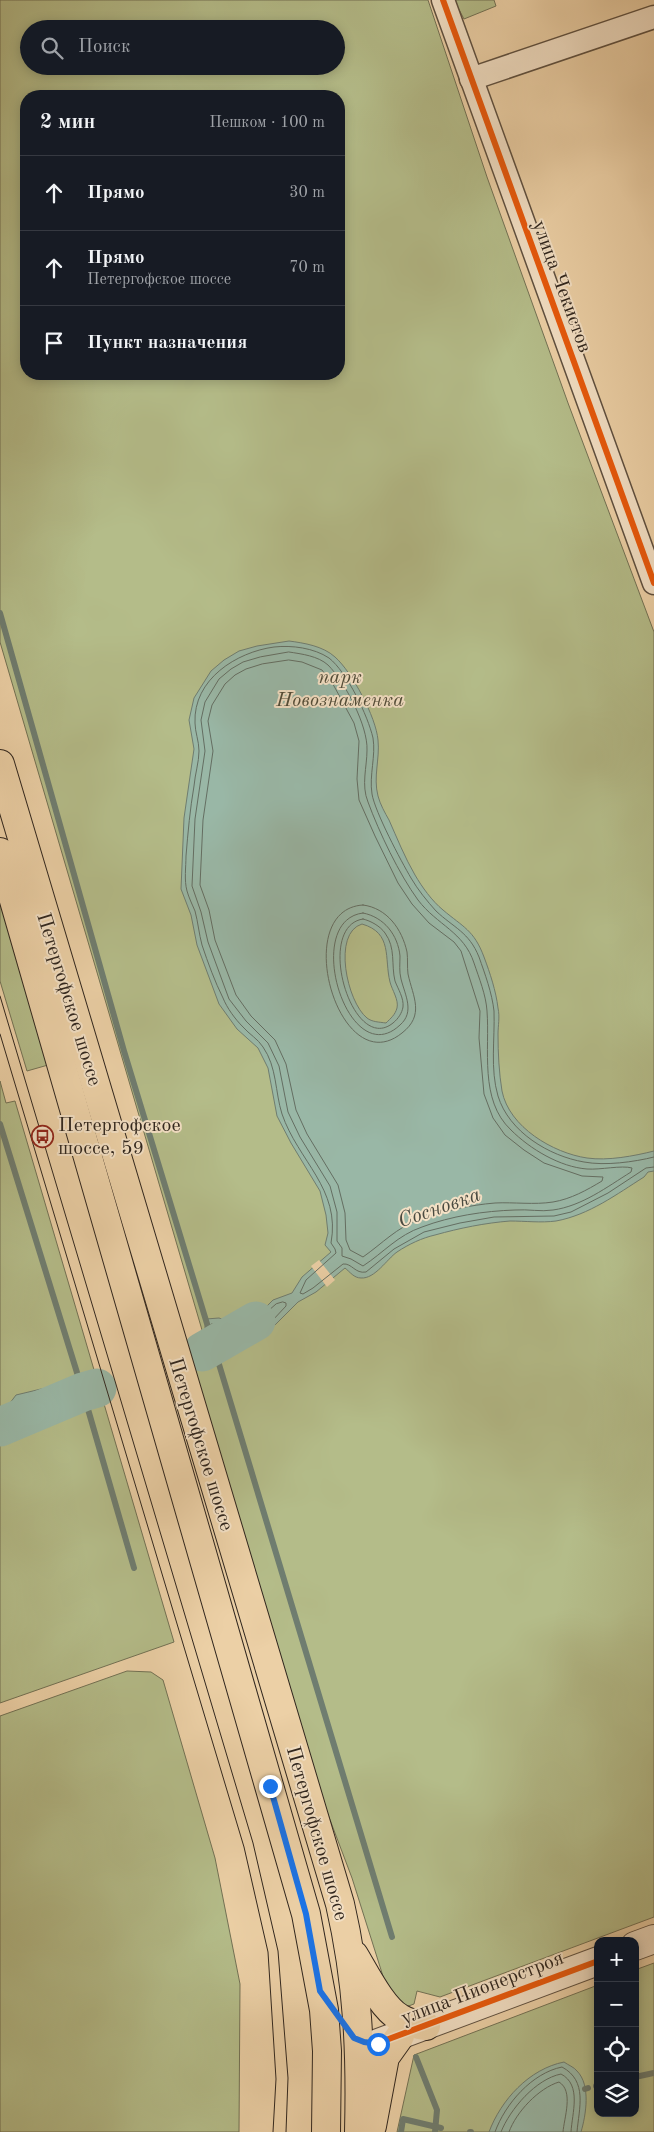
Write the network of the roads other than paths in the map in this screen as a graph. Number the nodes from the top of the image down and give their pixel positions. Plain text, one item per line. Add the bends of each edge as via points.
1 (443, 0) edge
2 (654, 17) edge
3 (471, 79) junction
4 (654, 584) edge
5 (0, 764) edge
6 (0, 852) edge
7 (654, 1939) edge
8 (639, 1945) edge
9 (350, 1950) junction
10 (594, 1963) edge
11 (320, 1991) junction
12 (426, 2026) junction
13 (374, 2043) junction
14 (327, 2121) edge
15 (358, 2132) edge
16 (371, 2132) edge

1 - 3 street, улица Чекистов
2 - 3 street
3 - 4 street, улица Чекистов
5 - 9 main road, Петергофское шоссе via 337,1895
6 - 11 main road, Петергофское шоссе via 306,1914
7 - 8 street
9 - 12 main road via 387,2007 398,2018
9 - 13 main road, Петергофское шоссе via 356,1996
10 - 12 street, улица Пионерстроя
11 - 13 main road via 348,2032
11 - 14 main road, Петергофское шоссе via 327,2051
12 - 13 street, улица Пионерстроя
13 - 14 main road via 350,2065
13 - 15 main road, Петергофское шоссе
13 - 16 main road via 390,2047 385,2057

